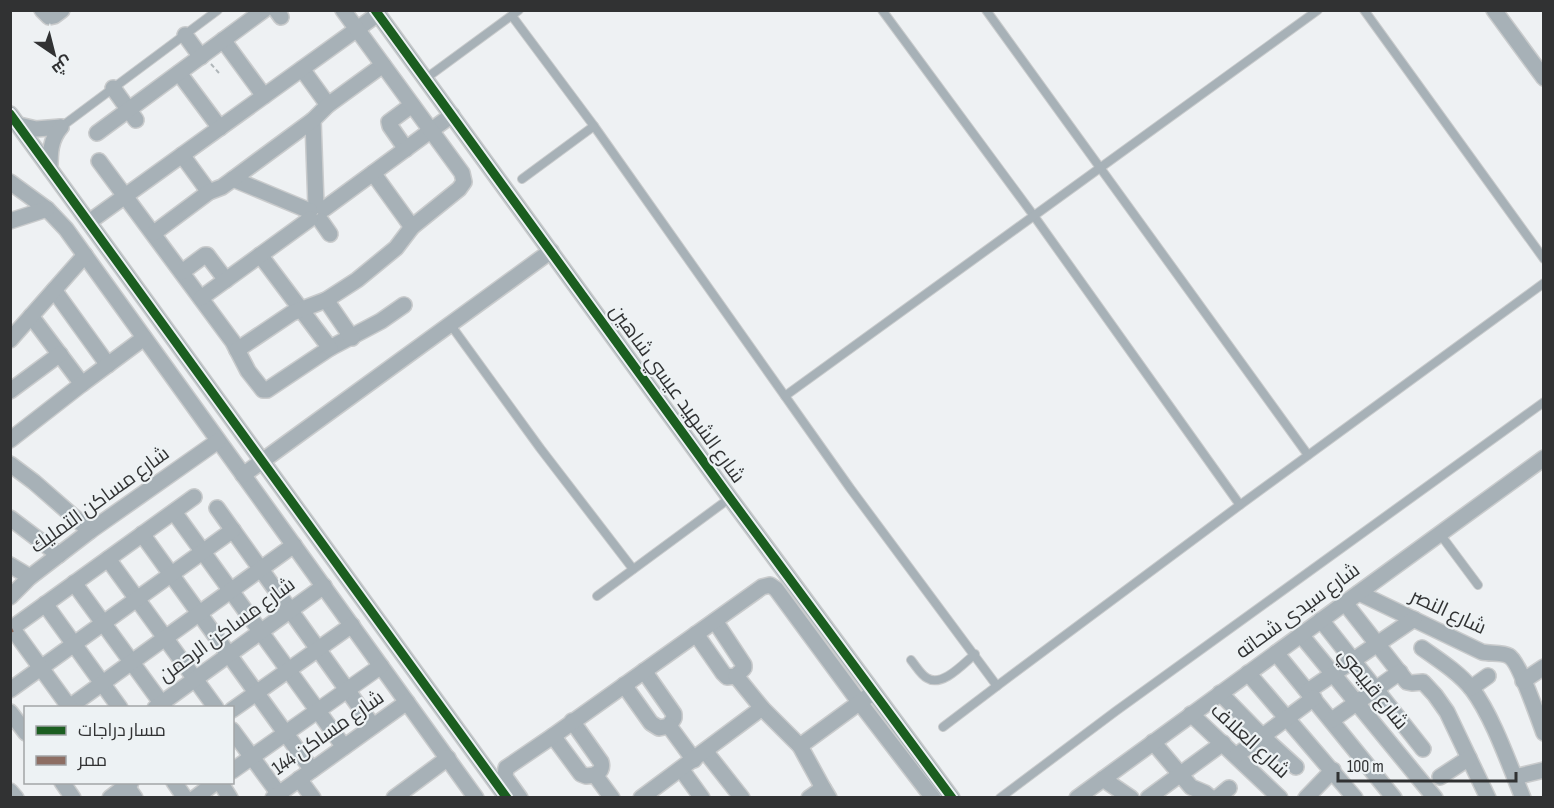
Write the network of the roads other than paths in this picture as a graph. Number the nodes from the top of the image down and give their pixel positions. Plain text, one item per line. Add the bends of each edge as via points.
1 (42, 10) edge
2 (62, 10) edge
3 (218, 10) edge
4 (264, 10) edge
5 (343, 10) edge
6 (519, 10) edge
7 (882, 10) edge
8 (986, 10) edge
9 (1318, 10) edge
10 (1364, 10) edge
11 (1494, 10) edge
12 (377, 12) edge
13 (512, 16) junction
14 (357, 30) junction
15 (185, 35) junction
16 (223, 40) junction
17 (201, 57) junction
18 (383, 65) junction
19 (302, 69) junction
20 (179, 73) junction
21 (1544, 78) edge
22 (425, 79) junction
23 (113, 88) junction
24 (264, 96) junction
25 (328, 105) junction
26 (412, 105) junction
27 (132, 115) junction
28 (452, 115) junction
29 (15, 120) edge
30 (313, 120) junction
31 (594, 126) junction
32 (61, 127) junction
33 (220, 128) junction
34 (431, 131) junction
35 (97, 132) dead end
36 (406, 149) junction
37 (182, 155) junction
38 (99, 161) dead end
39 (1101, 168) junction
40 (50, 169) junction
41 (373, 173) junction
42 (233, 179) junction
43 (522, 179) dead end
44 (10, 182) edge
45 (209, 192) junction
46 (126, 196) junction
47 (47, 208) junction
48 (316, 213) junction
49 (1034, 216) junction
50 (10, 221) edge
51 (89, 222) junction
52 (412, 227) junction
53 (153, 233) junction
54 (330, 234) dead end
55 (551, 250) junction
56 (85, 255) junction
57 (260, 255) junction
58 (1544, 260) edge
59 (182, 272) junction
60 (226, 280) junction
61 (1544, 283) edge
62 (54, 290) junction
63 (201, 298) junction
64 (326, 300) junction
65 (404, 305) dead end
66 (300, 309) junction
67 (31, 316) junction
68 (450, 324) junction
69 (144, 338) junction
70 (352, 338) junction
71 (11, 339) edge
72 (330, 348) junction
73 (237, 350) junction
74 (60, 354) junction
75 (108, 365) junction
76 (82, 384) junction
77 (10, 391) edge
78 (785, 396) junction
79 (1544, 402) edge
80 (10, 440) edge
81 (218, 441) junction
82 (1308, 455) junction
83 (1544, 458) edge
84 (262, 461) junction
85 (10, 464) edge
86 (243, 475) junction
87 (194, 497) dead end
88 (730, 498) junction
89 (1240, 505) junction
90 (217, 508) dead end
91 (174, 512) junction
92 (10, 518) edge
93 (233, 530) junction
94 (90, 531) junction
95 (142, 534) junction
96 (1440, 534) junction
97 (294, 545) junction
98 (203, 552) junction
99 (59, 555) junction
100 (108, 559) junction
101 (10, 565) edge
102 (261, 569) junction
103 (633, 569) junction
104 (171, 575) junction
105 (30, 577) junction
106 (74, 583) junction
107 (1478, 585) dead end
108 (324, 586) junction
109 (231, 591) junction
110 (1359, 593) junction
111 (597, 596) dead end
112 (10, 597) edge
113 (138, 599) junction
114 (1345, 603) junction
115 (45, 604) junction
116 (290, 610) junction
117 (199, 614) junction
118 (1414, 619) junction
119 (1321, 620) junction
120 (715, 621) junction
121 (104, 623) junction
122 (352, 626) junction
123 (261, 632) junction
124 (696, 634) junction
125 (1301, 634) junction
126 (165, 638) junction
127 (1377, 644) junction
128 (74, 645) junction
129 (1422, 648) dead end
130 (318, 649) junction
131 (1276, 653) junction
132 (975, 654) junction
133 (229, 655) junction
134 (912, 660) dead end
135 (1353, 660) junction
136 (132, 662) junction
137 (1442, 662) junction
138 (381, 666) junction
139 (1544, 667) edge
140 (42, 668) junction
141 (289, 670) junction
142 (644, 671) junction
143 (1400, 672) junction
144 (1248, 673) junction
145 (1333, 674) junction
146 (736, 676) junction
147 (1488, 676) dead end
148 (195, 679) junction
149 (1523, 681) junction
150 (1423, 682) junction
151 (102, 683) junction
152 (624, 685) junction
153 (997, 686) junction
154 (1471, 688) junction
155 (1376, 689) junction
156 (10, 690) edge
157 (347, 690) junction
158 (875, 692) junction
159 (257, 693) junction
160 (1220, 693) junction
161 (1311, 695) junction
162 (407, 702) junction
163 (860, 703) junction
164 (1356, 703) junction
165 (68, 706) edge
166 (70, 706) edge
167 (119, 706) edge
168 (161, 706) edge
169 (215, 706) edge
170 (762, 708) junction
171 (234, 709) edge
172 (318, 711) junction
173 (10, 712) edge
174 (1191, 714) junction
175 (1288, 718) junction
176 (1332, 720) junction
177 (573, 721) junction
178 (373, 726) junction
179 (669, 726) junction
180 (943, 727) dead end
181 (24, 730) edge
182 (1543, 732) edge
183 (234, 733) edge
184 (286, 734) junction
185 (553, 736) junction
186 (1262, 736) junction
187 (1153, 742) junction
188 (1223, 743) junction
189 (800, 746) junction
190 (344, 747) junction
191 (1423, 749) dead end
192 (700, 755) junction
193 (1237, 755) junction
194 (252, 757) junction
195 (448, 758) junction
196 (1469, 758) junction
197 (1296, 767) dead end
198 (681, 769) junction
199 (234, 770) edge
200 (1333, 770) junction
201 (1544, 770) edge
202 (1180, 774) junction
203 (306, 775) junction
204 (595, 775) junction
205 (1440, 777) dead end
206 (1515, 777) junction
207 (1103, 779) junction
208 (63, 784) edge
209 (175, 784) edge
210 (216, 784) edge
211 (219, 784) edge
212 (129, 787) edge
213 (1229, 788) dead end
214 (10, 791) edge
215 (826, 793) edge
216 (1199, 795) edge
217 (276, 796) edge
218 (1486, 797) edge
219 (16, 798) edge
220 (73, 798) edge
221 (110, 798) edge
222 (185, 798) edge
223 (195, 798) edge
224 (230, 798) edge
225 (313, 798) edge
226 (394, 798) edge
227 (476, 798) edge
228 (507, 798) edge
229 (520, 798) edge
230 (612, 798) edge
231 (641, 798) edge
232 (702, 798) edge
233 (742, 798) edge
234 (809, 798) edge
235 (933, 798) edge
236 (952, 798) edge
237 (1000, 798) edge
238 (1077, 798) edge
239 (1131, 798) edge
240 (1148, 798) edge
241 (1217, 798) edge
242 (1280, 798) edge
243 (1305, 798) edge
244 (1355, 798) edge
245 (1394, 798) edge
246 (1435, 798) edge
247 (1523, 798) edge

1 - 2 street via 49,17
3 - 15 lane
4 - 16 street
5 - 14 street
6 - 13 lane
7 - 49 lane
8 - 39 lane
9 - 39 lane
10 - 58 lane
11 - 21 street
12 - 14 street
12 - 22 street, شارع الشهيد عيسي شاهين
13 - 22 lane
13 - 31 lane
14 - 18 street
14 - 19 street
15 - 17 street
15 - 23 lane
16 - 17 street
16 - 24 street
17 - 20 street
18 - 25 street
18 - 26 street
19 - 24 street
19 - 25 street
20 - 27 street
20 - 33 street
22 - 28 street, شارع الشهيد عيسي شاهين
23 - 27 street
23 - 32 lane
24 - 33 street
25 - 30 street
26 - 34 street
26 - 36 street via 389,122
27 - 35 street
28 - 34 street
28 - 55 street, شارع الشهيد عيسي شاهين
29 - 32 street via 36,129
29 - 40 street
30 - 42 street
30 - 48 street
31 - 43 lane
31 - 78 lane
32 - 40 street via 51,145
33 - 37 street
34 - 36 street
34 - 52 street via 462,173 464,182
36 - 41 street
37 - 45 street
37 - 46 street
38 - 46 street
39 - 49 lane
39 - 82 lane
40 - 51 street
41 - 48 street
41 - 52 street
42 - 45 street
42 - 48 street
44 - 47 street
45 - 53 street
46 - 51 street
46 - 53 street
47 - 50 street
47 - 56 street
48 - 54 street
48 - 57 street
49 - 78 lane
49 - 89 lane
51 - 84 street
52 - 64 street via 386,257
53 - 59 street
55 - 68 street
55 - 88 street, شارع الشهيد عيسي شاهين
56 - 62 street
56 - 69 street
57 - 60 street
57 - 66 street
59 - 60 street via 207,255
59 - 63 street
60 - 63 street
61 - 82 lane
62 - 67 street
62 - 75 street
63 - 73 street
64 - 66 street
64 - 70 street
65 - 70 street
66 - 72 street
66 - 73 street
67 - 71 street
67 - 74 street
68 - 84 street
68 - 103 lane
69 - 75 street
69 - 81 street
70 - 72 street
72 - 73 street via 266,391 253,379
74 - 76 street
74 - 77 street
75 - 76 street
76 - 80 street
78 - 132 lane
79 - 237 lane
81 - 86 street
81 - 94 street, شارع مساكن التمليك
82 - 89 lane
83 - 96 street, شارع سيدى شحاته
84 - 86 street
84 - 228 street
85 - 94 street
86 - 97 street
87 - 91 street
88 - 103 lane
88 - 158 street, شارع الشهيد عيسي شاهين
89 - 153 lane
90 - 93 street
91 - 95 street
91 - 98 street
92 - 99 street
93 - 98 street
93 - 102 street
94 - 99 street, شارع مساكن التمليك
95 - 100 street
95 - 104 street
96 - 107 lane
96 - 110 street, شارع سيدى شحاته
97 - 102 street
97 - 108 street
98 - 104 street
98 - 109 street
99 - 105 street, شارع مساكن التمليك
100 - 106 street
100 - 113 street
101 - 105 street
102 - 109 street
102 - 116 street
103 - 111 lane
104 - 113 street
104 - 117 street
105 - 112 street, شارع مساكن التمليك
106 - 115 street
106 - 121 street
108 - 116 street, شارع مساكن الرحمن
108 - 122 street
109 - 117 street
109 - 123 street
110 - 114 street, شارع سيدى شحاته
110 - 118 street, شارع النصر
113 - 121 street
113 - 126 street
114 - 119 street, شارع سيدى شحاته
114 - 127 street
115 - 128 street
115 - 140 street via 12,628
116 - 123 street, شارع مساكن الرحمن
116 - 130 street
117 - 126 street
117 - 133 street
118 - 127 street
118 - 149 street, شارع النصر via 1482,652 1511,657
119 - 125 street, شارع سيدى شحاته
119 - 135 street
120 - 124 street
120 - 146 street via 744,665
120 - 163 street via 762,587 773,586
121 - 128 street
121 - 136 street
122 - 130 street
122 - 138 street
123 - 133 street, شارع مساكن الرحمن
123 - 141 street
124 - 142 street
124 - 146 street via 723,673
125 - 131 street, شارع سيدى شحاته
125 - 145 street, شارع قبيصي
126 - 136 street
126 - 148 street
127 - 135 street
127 - 143 street
128 - 140 street
128 - 151 street
129 - 137 street
130 - 141 street
130 - 157 street
131 - 144 street, شارع سيدى شحاته
131 - 161 street
132 - 134 lane via 939,681 926,678
132 - 153 lane
133 - 148 street, شارع مساكن الرحمن
133 - 159 street
135 - 145 street
135 - 155 street
136 - 151 street
136 - 168 street
137 - 150 street
137 - 154 street
138 - 157 street
138 - 162 street
139 - 149 street
140 - 156 street
140 - 165 street
141 - 159 street
141 - 172 street
142 - 152 street
142 - 179 street via 674,714
143 - 150 street via 1409,683
143 - 155 street
144 - 160 street, شارع سيدى شحاته
144 - 175 street
145 - 161 street
145 - 164 street, شارع قبيصي
146 - 170 street
147 - 154 street
148 - 168 street, شارع مساكن الرحمن
148 - 169 street
149 - 182 street, شارع النصر
150 - 196 street via 1441,703
151 - 166 street
151 - 167 street
152 - 177 street
152 - 179 street via 651,723 659,728
153 - 180 lane
154 - 206 street
155 - 164 street
155 - 191 street
157 - 172 street
157 - 178 street
158 - 163 street
158 - 236 street, شارع الشهيد عيسي شاهين
159 - 171 street
159 - 184 street
160 - 174 street, شارع سيدى شحاته
160 - 186 street
161 - 175 street
161 - 176 street
162 - 178 street, شارع مساكن 144
162 - 195 street
163 - 189 street
163 - 235 street
164 - 176 street
164 - 246 street, شارع قبيصي
170 - 189 street
170 - 192 street
172 - 184 street
172 - 190 street
173 - 181 street
174 - 187 street, شارع سيدى شحاته
174 - 188 street, شارع العلاف
175 - 186 street
175 - 200 street
176 - 245 street
177 - 185 street
177 - 204 street via 601,762 601,770
178 - 190 street, شارع مساكن 144
179 - 192 street
183 - 194 street
184 - 194 street
184 - 203 street
185 - 204 street via 581,774
185 - 229 street via 506,768 505,777
186 - 193 street
186 - 197 street
187 - 202 street
187 - 207 street, شارع سيدى شحاته
188 - 193 street, شارع العلاف
188 - 202 street
189 - 215 street
190 - 203 street, شارع مساكن 144
192 - 198 street
192 - 233 street
193 - 242 street, شارع العلاف
194 - 199 street
194 - 217 street
195 - 226 street
195 - 227 street
196 - 205 street
196 - 218 street
198 - 231 street
198 - 232 street
200 - 243 street
200 - 244 street
201 - 206 street
202 - 216 street
202 - 240 street
203 - 217 street, شارع مساكن 144
203 - 225 street
204 - 230 street
206 - 247 street
207 - 238 street, شارع سيدى شحاته
207 - 239 street
208 - 220 street
209 - 222 street
210 - 223 street
211 - 224 street
212 - 221 street
213 - 241 street
214 - 219 street
215 - 234 street

